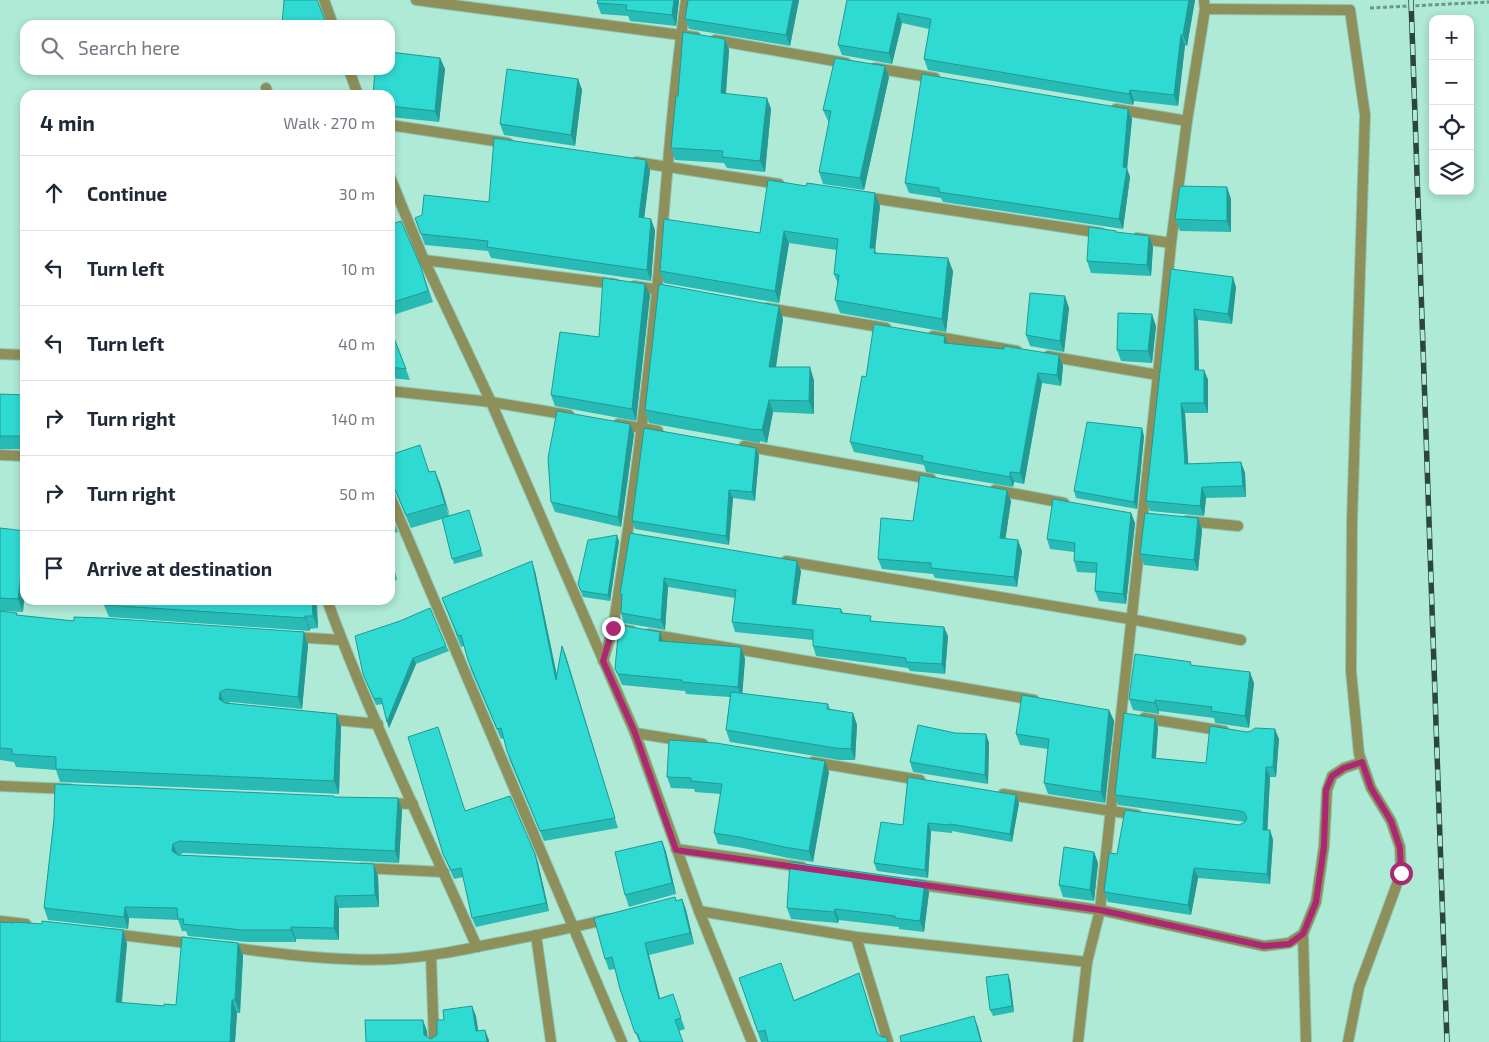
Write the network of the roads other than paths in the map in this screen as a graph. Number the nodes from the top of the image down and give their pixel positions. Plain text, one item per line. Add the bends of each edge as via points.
1 (324, 0) edge
2 (416, 0) edge
3 (686, 0) edge
4 (1204, 4) edge
5 (331, 20) edge
6 (681, 35) junction
7 (351, 75) edge
8 (944, 80) edge
9 (356, 90) edge
10 (1109, 108) edge
11 (1187, 121) junction
12 (395, 126) edge
13 (514, 144) edge
14 (629, 161) edge
15 (668, 167) junction
16 (786, 185) edge
17 (395, 189) edge
18 (855, 195) edge
19 (1112, 234) edge
20 (1132, 237) edge
21 (1171, 243) junction
22 (424, 260) junction
23 (657, 289) junction
24 (686, 294) edge
25 (755, 306) edge
26 (893, 329) edge
27 (922, 334) edge
28 (0, 354) edge
29 (20, 355) edge
30 (1158, 375) junction
31 (395, 392) edge
32 (491, 402) junction
33 (576, 417) edge
34 (605, 422) edge
35 (643, 428) junction
36 (672, 433) edge
37 (731, 444) edge
38 (0, 455) edge
39 (20, 456) edge
40 (937, 480) edge
41 (986, 489) edge
42 (1074, 504) edge
43 (395, 508) edge
44 (1181, 520) edge
45 (1238, 526) dead end
46 (776, 560) edge
47 (329, 605) edge
48 (1130, 619) junction
49 (613, 628) junction
50 (283, 636) edge
51 (342, 640) junction
52 (1241, 640) dead end
53 (603, 661) junction
54 (1042, 701) edge
55 (1116, 714) junction
56 (319, 718) edge
57 (378, 724) junction
58 (1233, 732) edge
59 (635, 733) junction
60 (713, 746) edge
61 (800, 760) edge
62 (1362, 762) junction
63 (926, 781) edge
64 (0, 786) edge
65 (79, 790) edge
66 (994, 792) edge
67 (373, 803) edge
68 (413, 804) junction
69 (1110, 812) junction
70 (1148, 816) edge
71 (676, 850) junction
72 (347, 868) edge
73 (814, 869) edge
74 (444, 872) junction
75 (903, 882) edge
76 (1100, 910) junction
77 (699, 911) junction
78 (620, 916) edge
79 (0, 921) edge
80 (40, 926) edge
81 (574, 928) junction
82 (99, 932) edge
83 (1303, 934) junction
84 (536, 935) junction
85 (856, 936) junction
86 (476, 947) junction
87 (431, 956) junction
88 (1087, 962) junction
89 (434, 1042) edge
90 (551, 1042) edge
91 (622, 1042) edge
92 (752, 1042) edge
93 (888, 1042) edge
94 (1078, 1042) edge
95 (1306, 1042) edge
96 (1348, 1042) edge

1 - 5 street
2 - 6 street
3 - 6 street
4 - 11 street
4 - 62 street via 1350,10 1365,116 1352,521 1351,672 1358,754
6 - 8 street
6 - 15 street
7 - 9 street
10 - 11 street
11 - 21 street
12 - 13 street
14 - 15 street
15 - 16 street
15 - 23 street
17 - 22 street
18 - 19 street
20 - 21 street
21 - 30 street
22 - 23 street
22 - 32 street
23 - 24 street
23 - 35 street
25 - 26 street
27 - 30 street
28 - 29 street
30 - 48 street
31 - 32 street
32 - 33 street
32 - 53 street
34 - 35 street
35 - 36 street
35 - 49 street via 633,536
37 - 40 street
38 - 39 street
41 - 42 street
43 - 81 street
44 - 45 street
46 - 48 street
47 - 51 street
48 - 52 street
48 - 55 street
49 - 53 street
49 - 54 street
50 - 51 street
51 - 57 street
53 - 59 street
55 - 58 street
55 - 69 street
56 - 57 street
57 - 68 street
59 - 60 street
59 - 71 street
61 - 63 street
62 - 83 street via 1332,776 1326,790 1324,846 1316,902
62 - 96 street via 1371,788 1391,821 1400,848 1401,873 1359,987
64 - 65 street
66 - 69 street
67 - 68 street
68 - 74 street
69 - 70 street
69 - 76 street
71 - 73 street
71 - 77 street via 689,898
72 - 74 street
74 - 86 street
75 - 76 street
76 - 83 street via 1264,946 1289,944
76 - 88 street
77 - 85 street
77 - 92 street
78 - 81 street
79 - 80 street
81 - 84 street
81 - 91 street
82 - 87 street via 296,956 357,960
83 - 95 street
84 - 86 street
84 - 90 street
85 - 88 street
85 - 93 street
86 - 87 street
87 - 89 street
88 - 94 street

